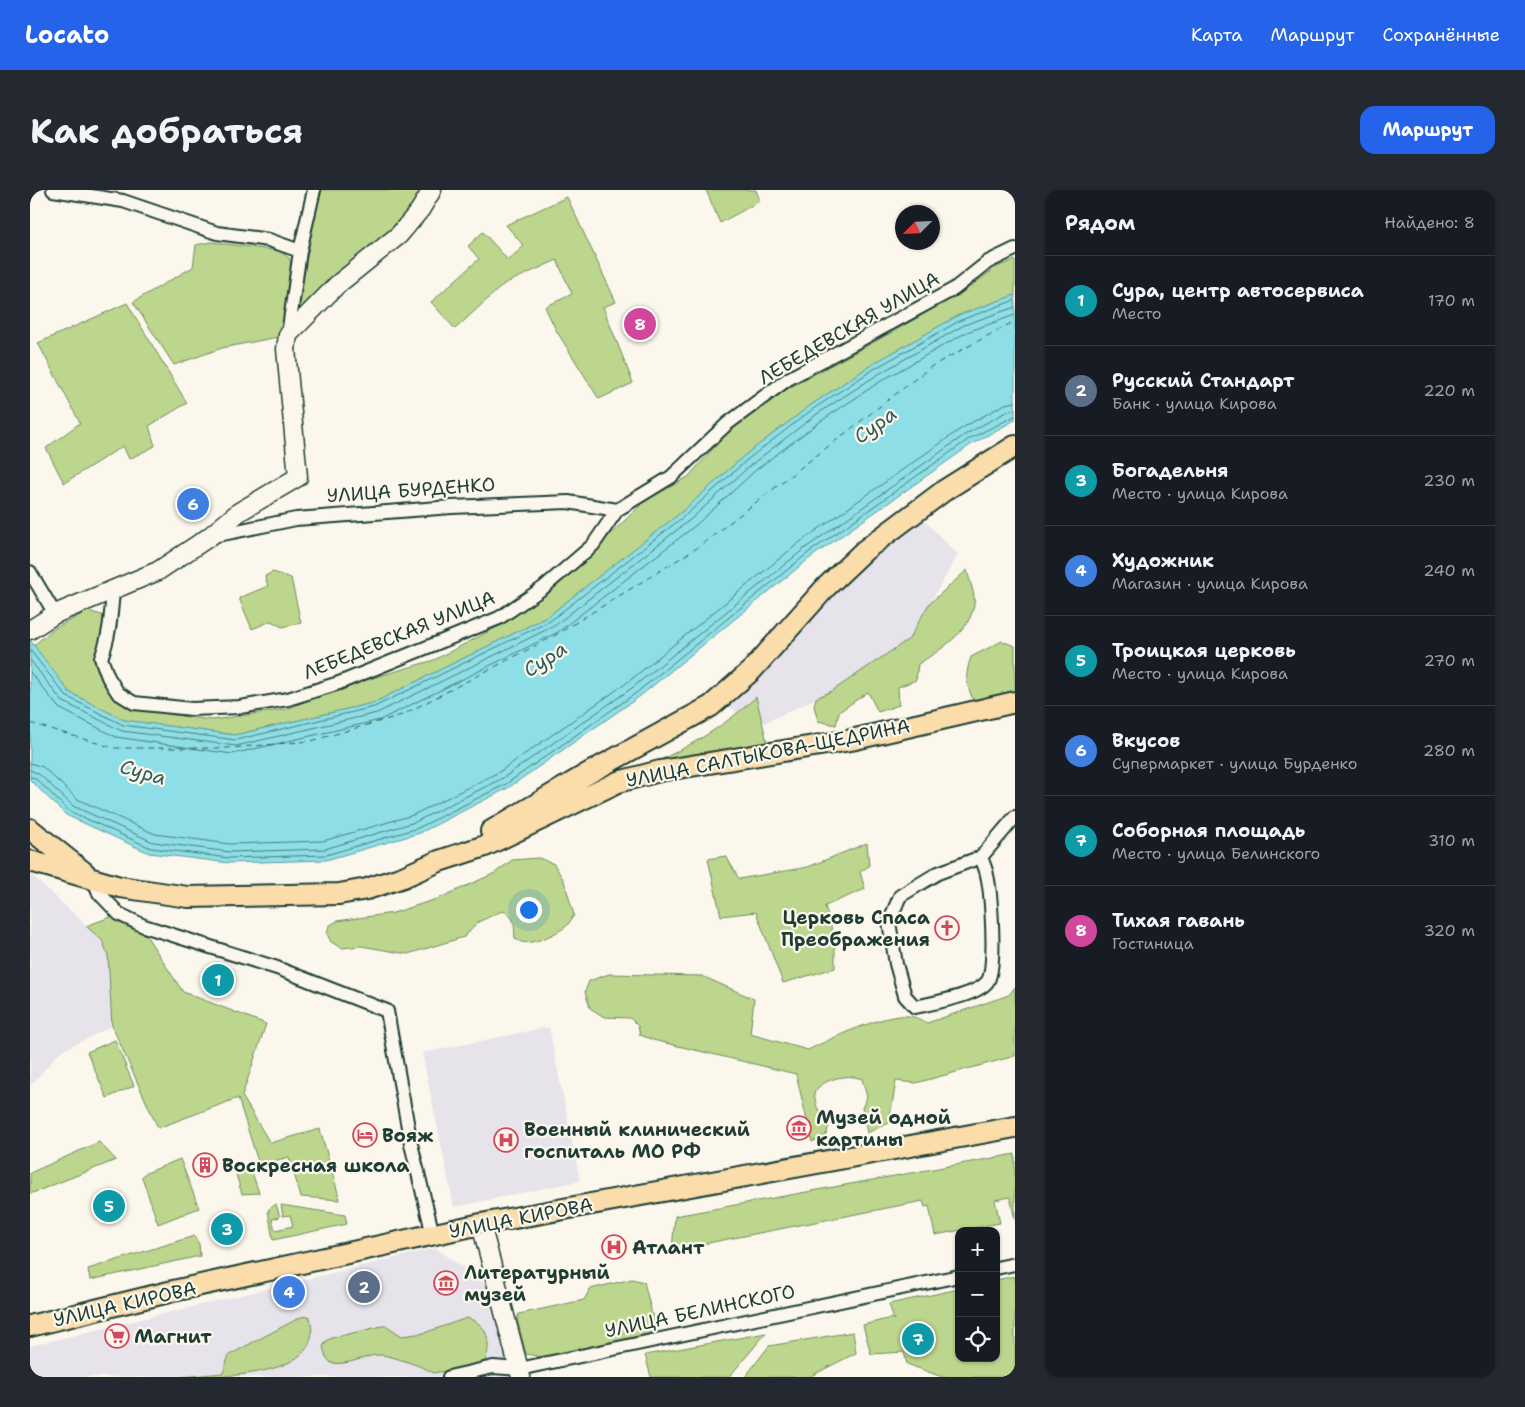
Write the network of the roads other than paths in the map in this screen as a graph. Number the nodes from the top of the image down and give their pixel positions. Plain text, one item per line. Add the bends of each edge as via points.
1 (53, 190) edge
2 (314, 190) edge
3 (432, 190) edge
4 (1015, 249) edge
5 (300, 251) junction
6 (288, 335) junction
7 (1015, 446) edge
8 (617, 510) junction
9 (209, 537) junction
10 (30, 572) edge
11 (113, 591) junction
12 (55, 614) junction
13 (34, 628) edge
14 (1015, 702) edge
15 (1015, 818) edge
16 (30, 829) edge
17 (981, 857) junction
18 (439, 861) junction
19 (30, 862) edge
20 (93, 878) junction
21 (1015, 1127) edge
22 (481, 1224) junction
23 (433, 1235) junction
24 (1015, 1264) edge
25 (1000, 1267) edge
26 (955, 1277) edge
27 (30, 1326) edge
28 (520, 1373) edge
29 (449, 1377) edge

1 - 5 street via 123,201 217,233 269,240
2 - 5 street, УЛИЦА БУРДЕНКО
3 - 6 street via 399,235 337,285
4 - 8 street, ЛЕБЕДЕВСКАЯ УЛИЦА via 988,262 954,289 788,379 727,424 671,477
5 - 6 street, УЛИЦА БУРДЕНКО
6 - 9 street, УЛИЦА БУРДЕНКО via 286,349 298,477 239,512
7 - 18 main road via 945,490 865,550 826,587 752,670 711,706
8 - 9 street, УЛИЦА БУРДЕНКО via 568,502 443,508 296,519
8 - 11 street, ЛЕБЕДЕВСКАЯ УЛИЦА via 593,545 543,588 499,618 339,683 288,699 192,709 134,703 118,693 101,658 109,628
9 - 11 street, УЛИЦА БУРДЕНКО via 158,571
10 - 12 street
11 - 12 street, УЛИЦА БУРДЕНКО
12 - 13 street, УЛИЦА БУРДЕНКО
14 - 18 main road, УЛИЦА САЛТЫКОВА-ЩЕДРИНА via 851,740 660,771 618,782 485,846
15 - 17 street
16 - 20 main road via 67,861
17 - 17 street via 938,873 900,896 889,922 905,996 915,1007 952,999 986,984 991,977 994,961 988,876
18 - 20 main road, УЛИЦА САЛТЫКОВА-ЩЕДРИНА via 367,888 329,894 188,897 120,887
19 - 20 main road
20 - 23 street via 98,893 119,914 144,926 277,968 387,1011
21 - 22 main road, УЛИЦА КИРОВА
22 - 23 main road, УЛИЦА КИРОВА
22 - 28 street
23 - 27 main road, УЛИЦА КИРОВА via 173,1291
24 - 25 street
26 - 28 street, УЛИЦА БЕЛИНСКОГО
28 - 29 street, УЛИЦА БЕЛИНСКОГО via 493,1367

